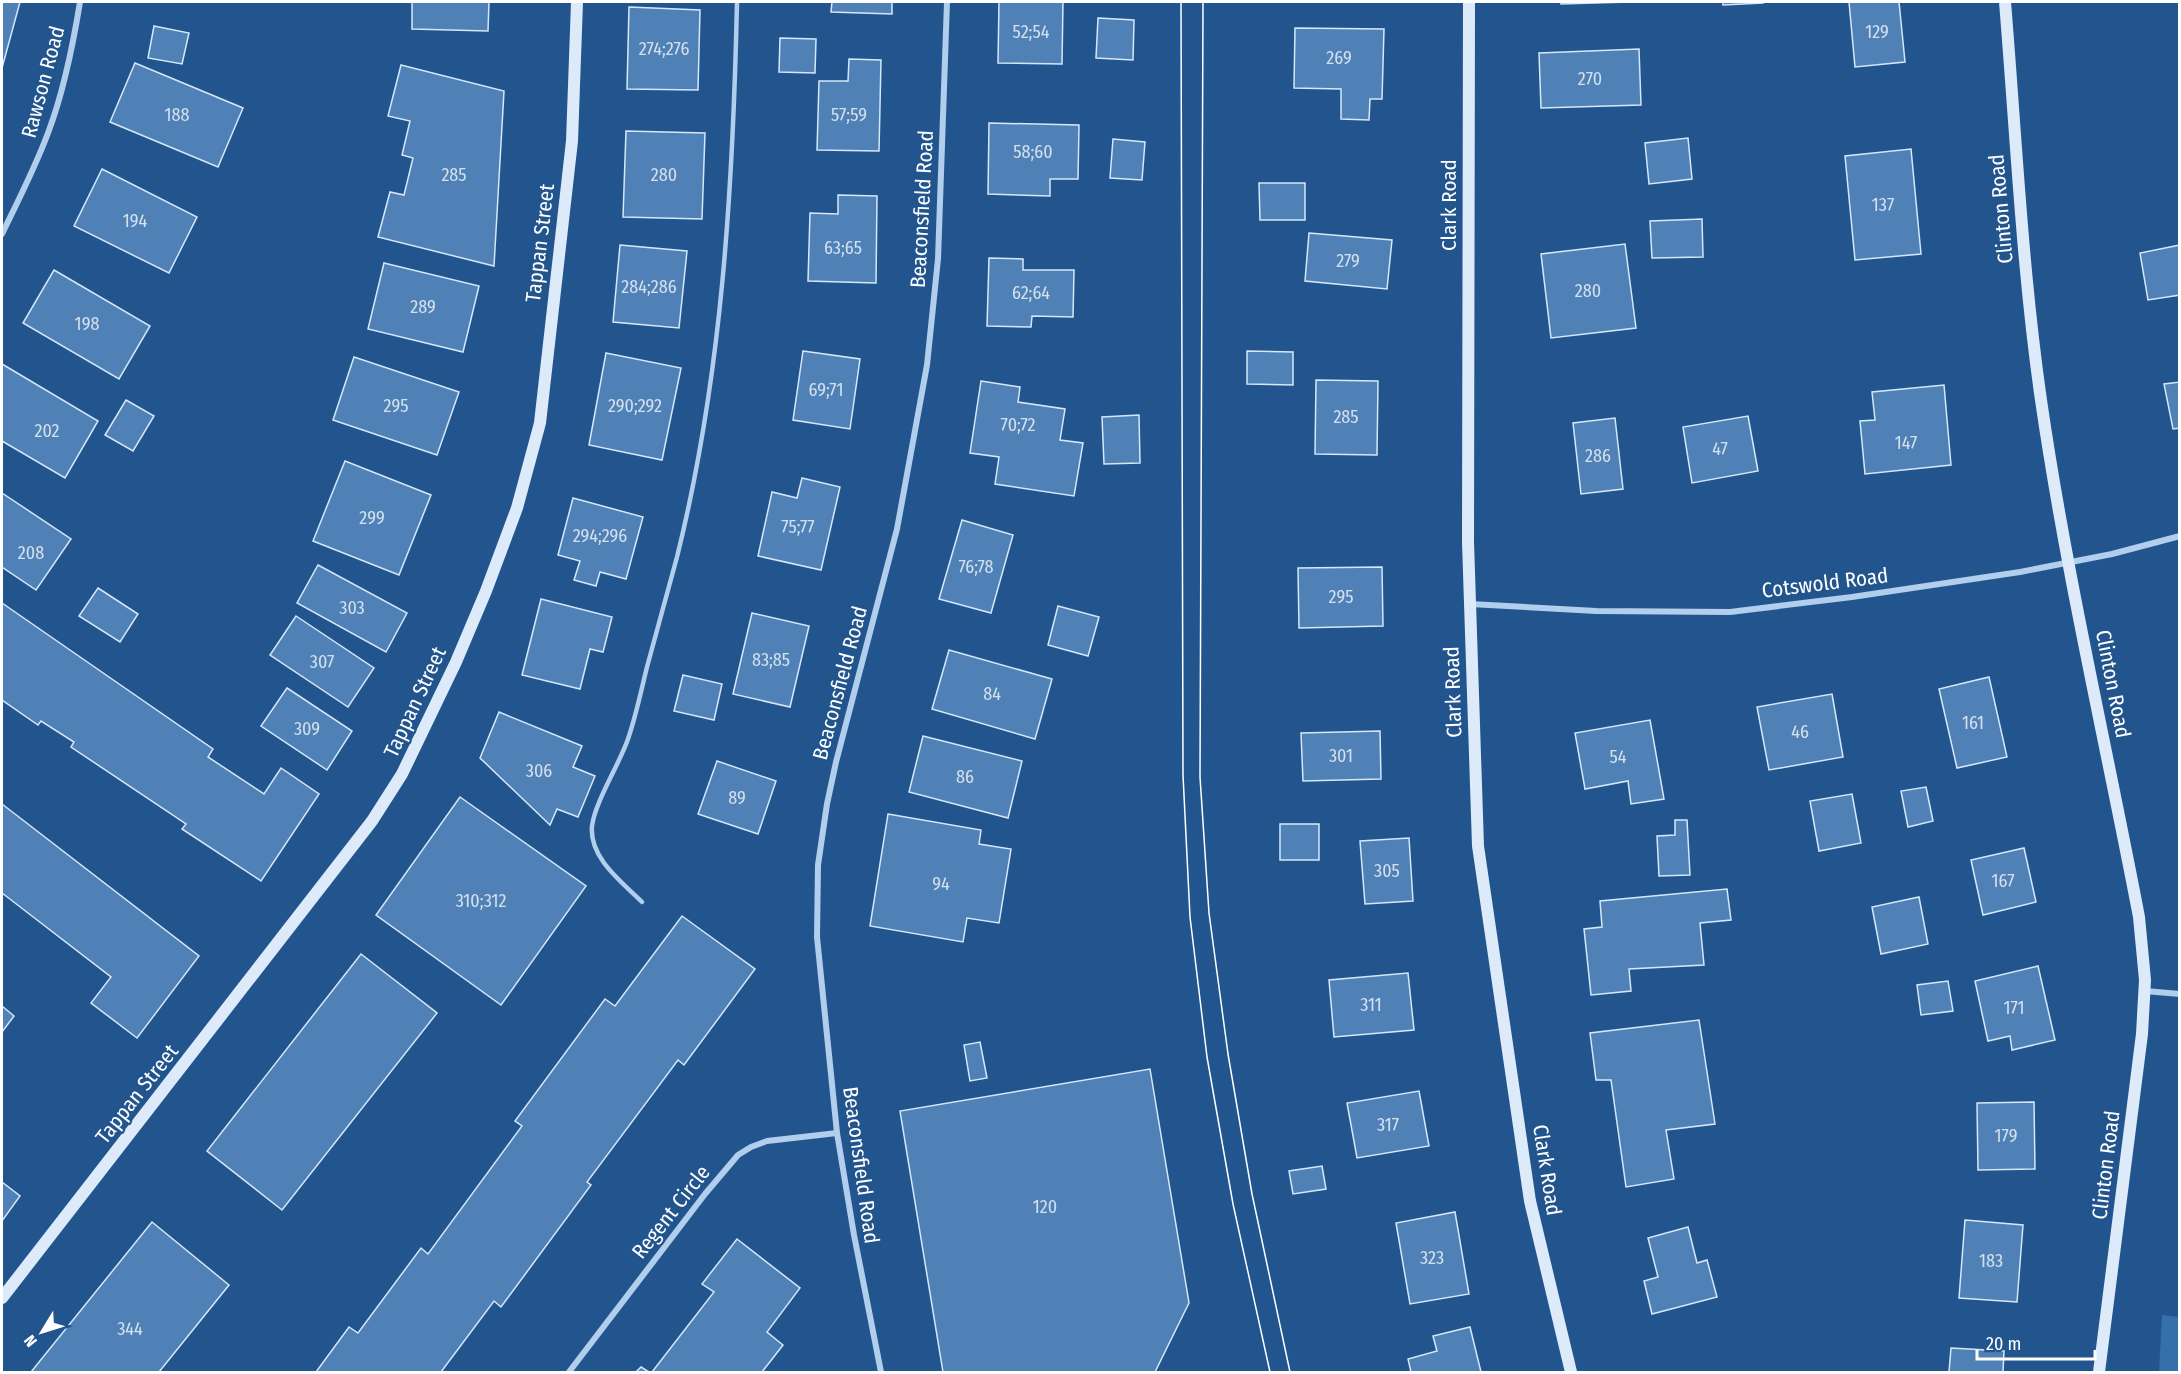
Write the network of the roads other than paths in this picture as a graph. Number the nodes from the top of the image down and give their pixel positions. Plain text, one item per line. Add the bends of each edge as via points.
1 (81, 2) edge
2 (577, 2) edge
3 (737, 2) edge
4 (947, 2) edge
5 (1469, 2) edge
6 (2005, 2) edge
7 (2, 234) edge
8 (2180, 536) edge
9 (2068, 563) junction
10 (1470, 604) junction
11 (642, 903) dead end
12 (2145, 991) junction
13 (2180, 994) edge
14 (837, 1133) junction
15 (2, 1298) edge
16 (569, 1372) edge
17 (881, 1372) edge
18 (1571, 1372) edge
19 (2099, 1372) edge

1 - 7 street, Rawson Road via 66,75 49,130
2 - 15 street, Tappan Street via 572,141 540,423 517,508 456,662 402,774 372,821
3 - 11 lane via 720,302 701,443 679,548 629,737 592,827 599,856
4 - 14 street, Beaconsfield Road via 938,258 927,365 897,529 836,762 818,865 818,937
5 - 10 street, Clark Road
6 - 9 street, Clinton Road via 2028,302
8 - 9 street, Cotswold Road
9 - 10 street, Cotswold Road via 1730,612 1596,611
9 - 12 street, Clinton Road via 2139,916
10 - 18 street, Clark Road via 1478,846 1530,1201
12 - 13 street
12 - 19 street, Clinton Road
14 - 16 street, Regent Circle via 767,1141 738,1155
14 - 17 street, Beaconsfield Road

